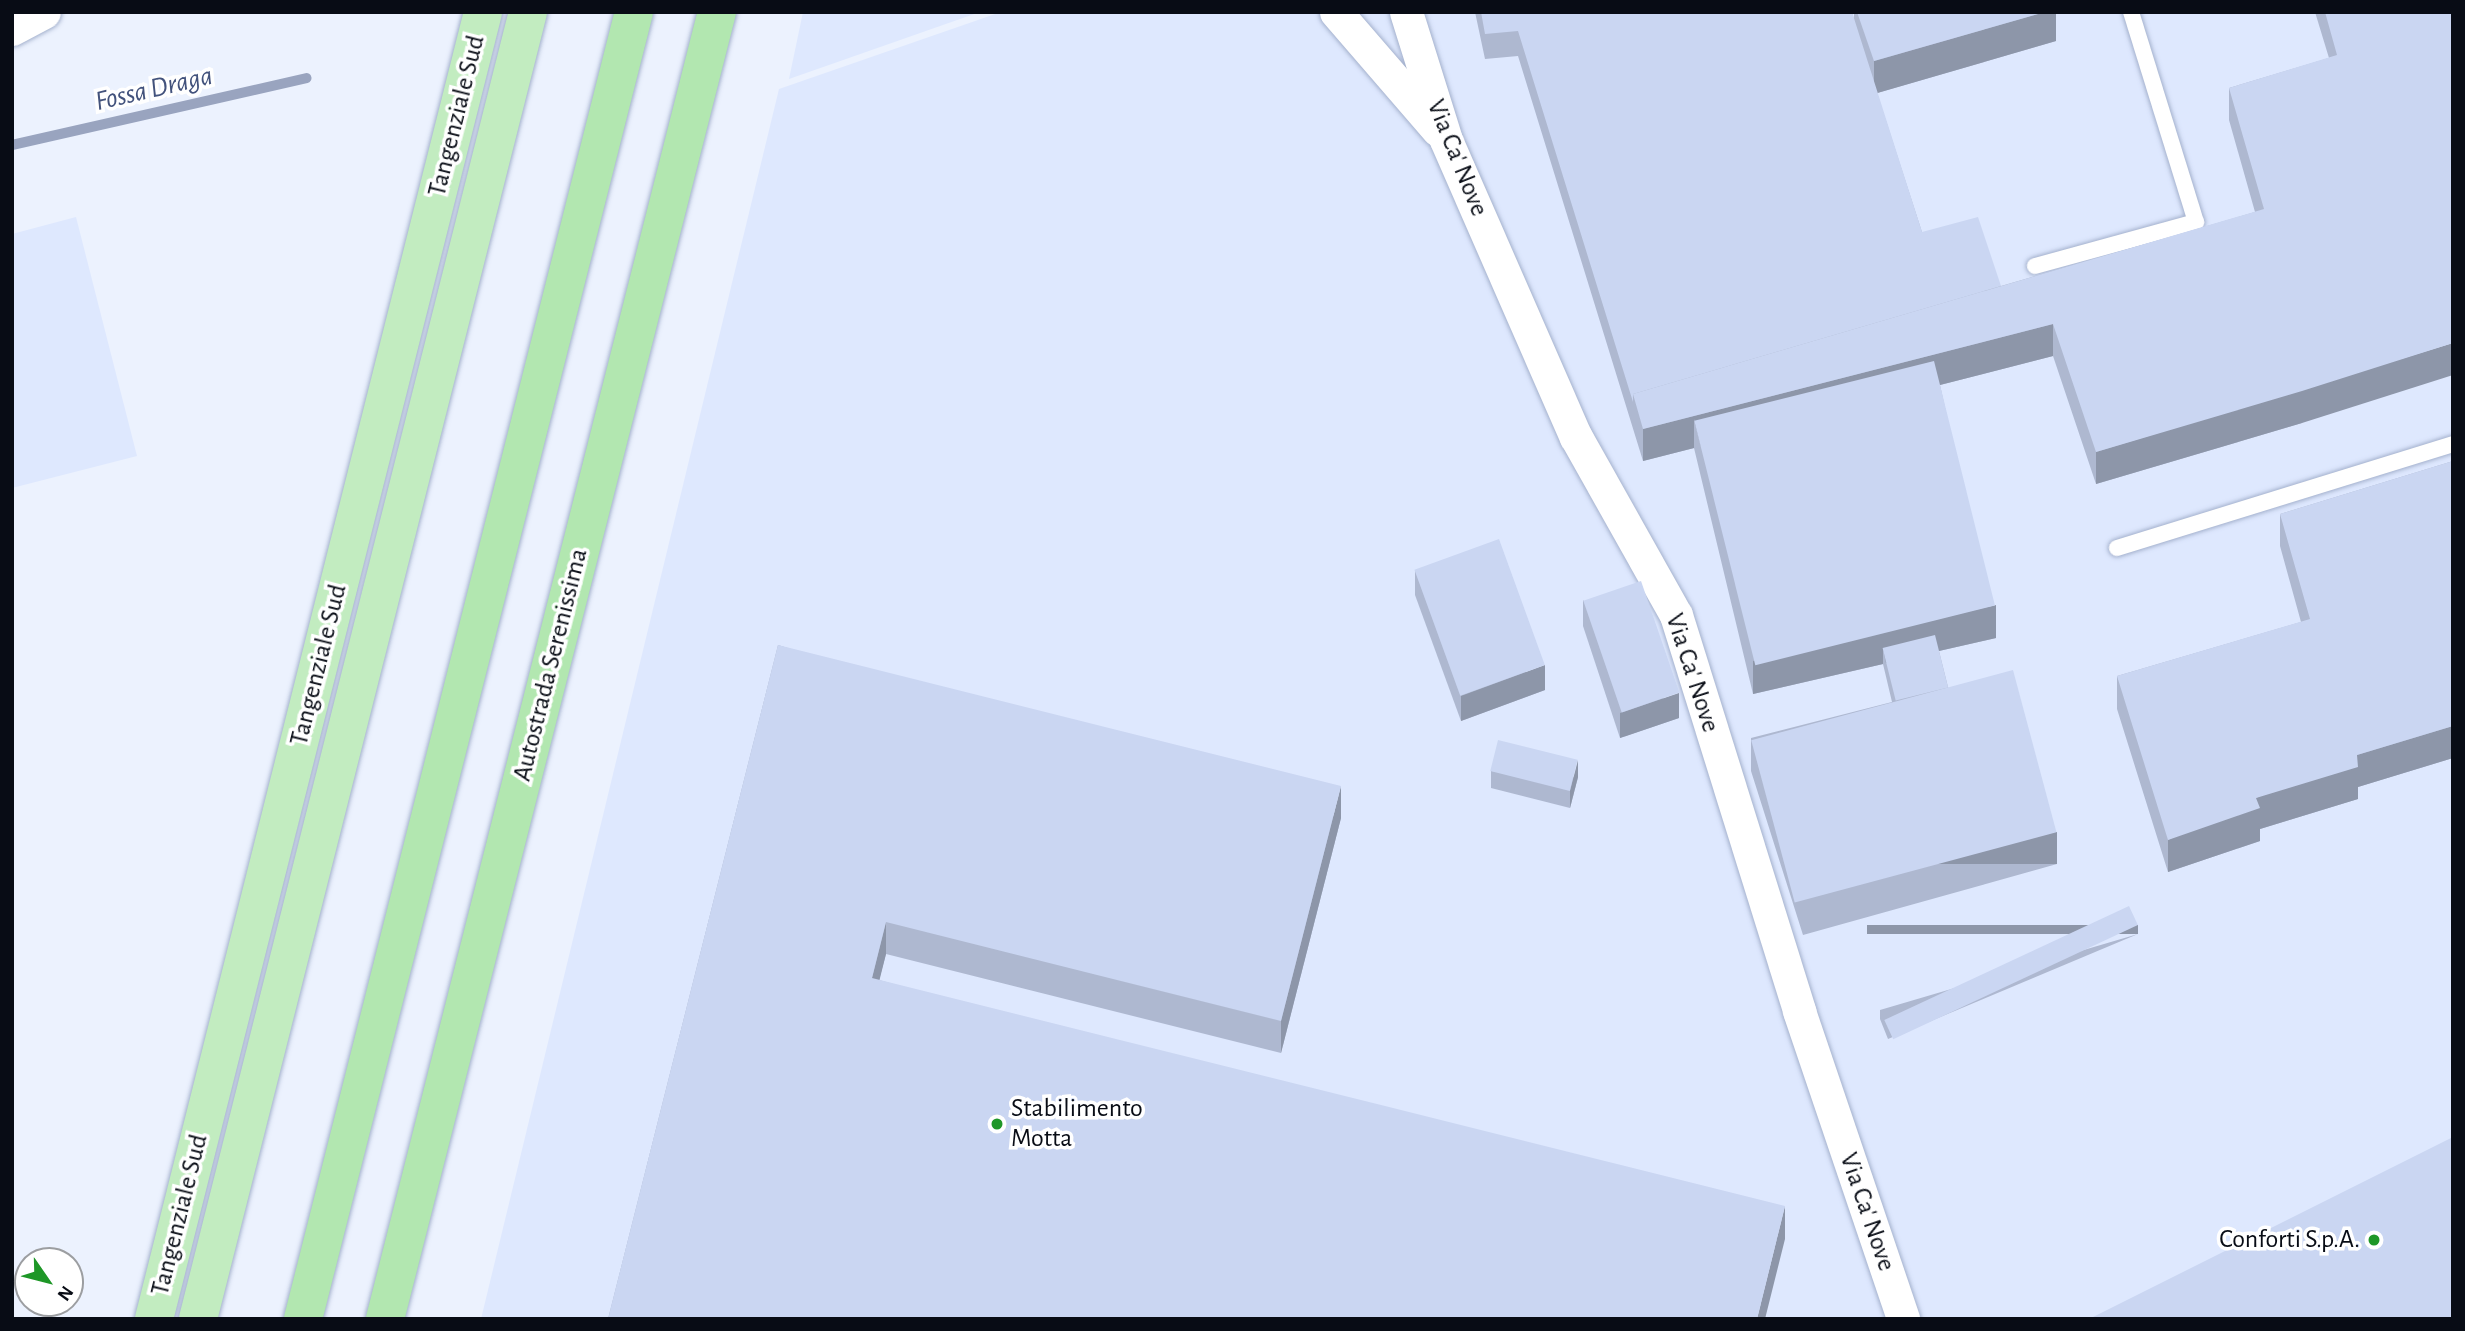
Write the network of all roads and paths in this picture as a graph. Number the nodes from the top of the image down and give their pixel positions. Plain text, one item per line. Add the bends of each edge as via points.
1 (44, 12) edge
2 (483, 12) edge
3 (528, 12) edge
4 (634, 12) edge
5 (717, 12) edge
6 (1336, 12) edge
7 (1405, 12) edge
8 (2131, 12) edge
9 (12, 29) edge
10 (1446, 140) junction
11 (2035, 266) dead end
12 (2453, 444) edge
13 (2117, 548) dead end
14 (154, 1319) edge
15 (198, 1319) edge
16 (303, 1319) edge
17 (385, 1319) edge
18 (1903, 1319) edge

1 - 9 street
2 - 14 highway, Tangenziale Sud
3 - 15 highway, Tangenziale Sud
4 - 16 highway
5 - 17 highway, Autostrada Serenissima
6 - 10 street
7 - 10 street, Via Ca' Nove
8 - 11 lane via 2196,222
10 - 18 street, Via Ca' Nove via 1576,437 1676,615 1799,1011
12 - 13 lane

